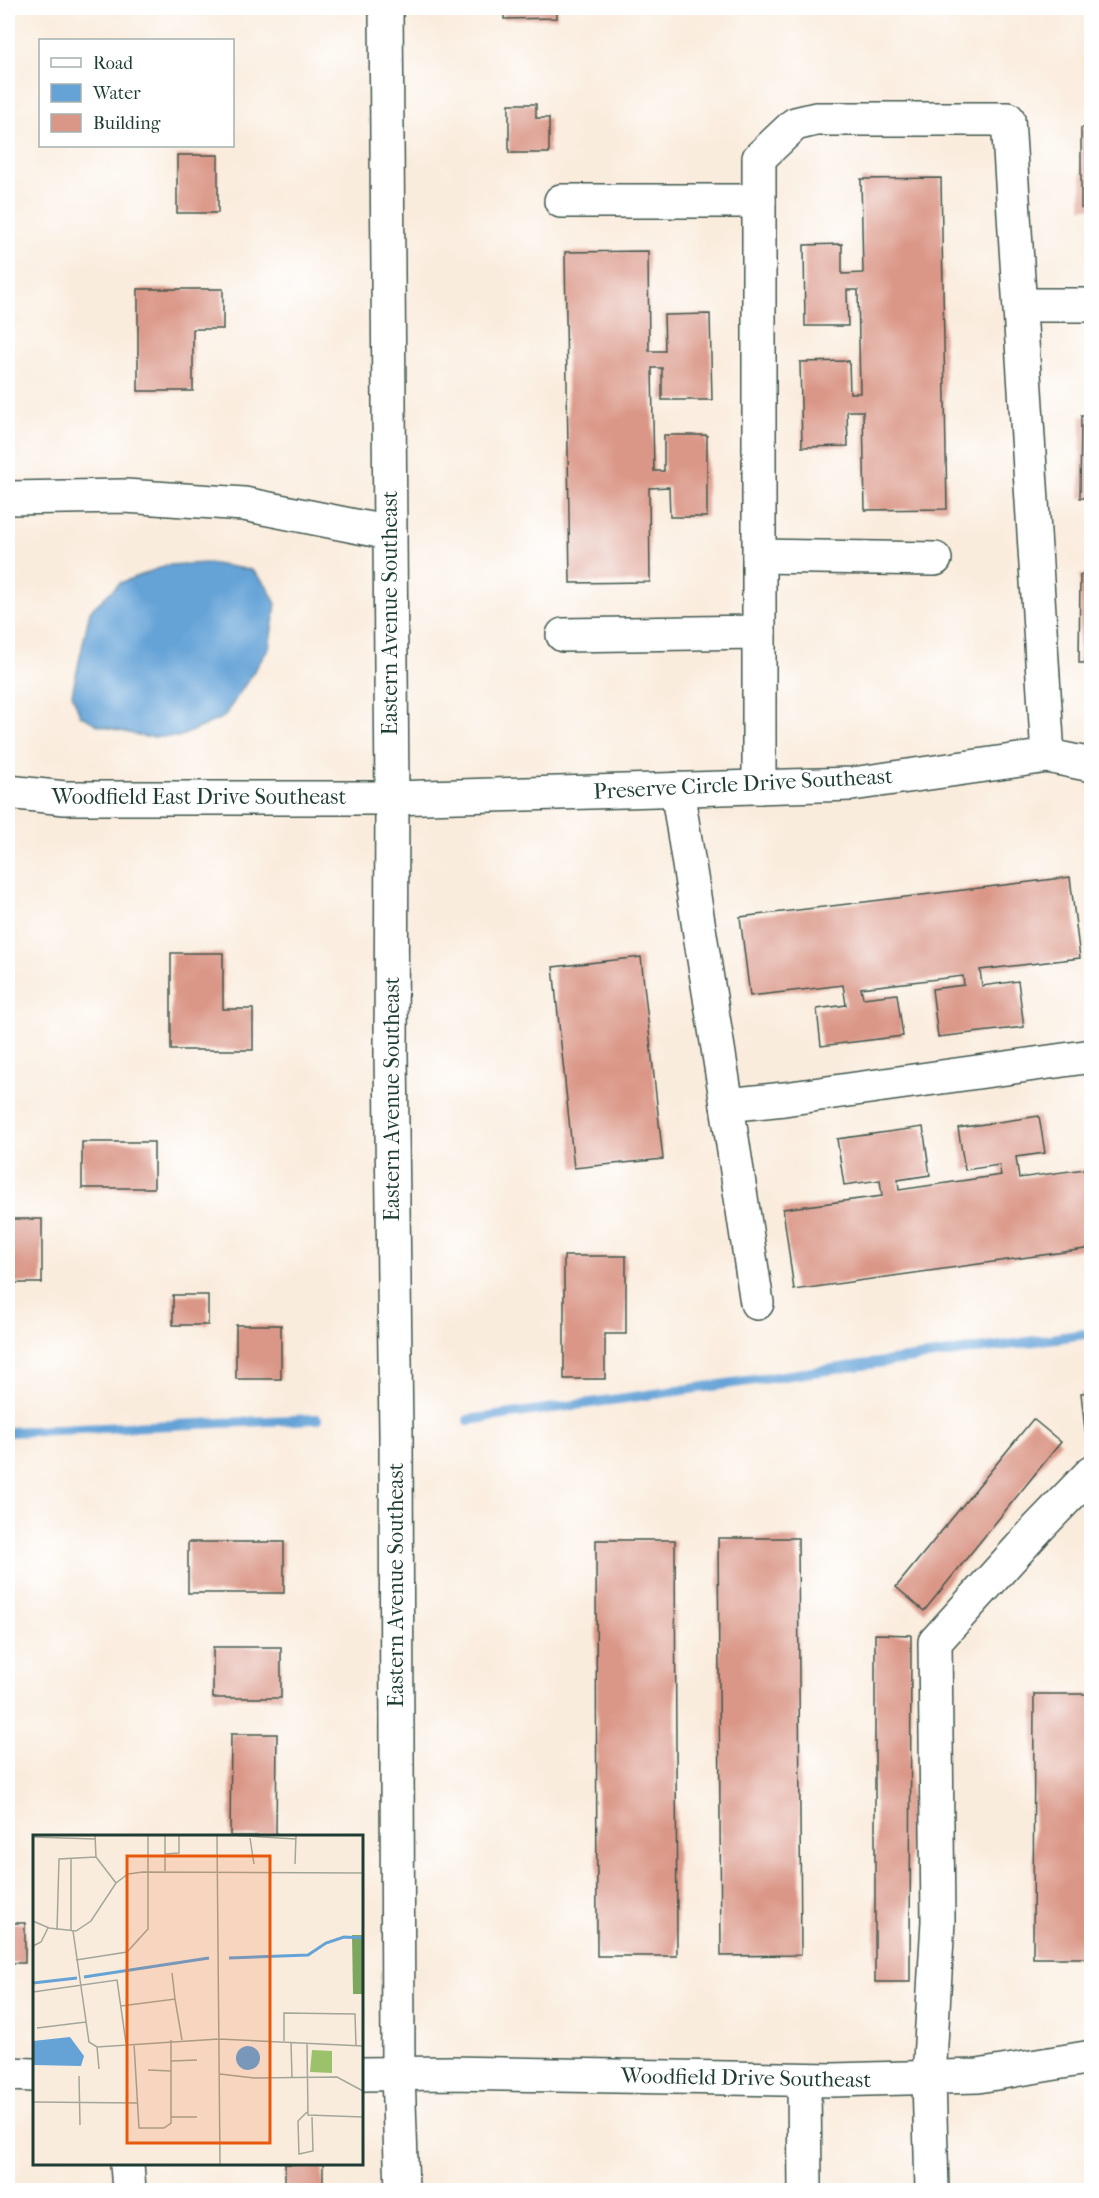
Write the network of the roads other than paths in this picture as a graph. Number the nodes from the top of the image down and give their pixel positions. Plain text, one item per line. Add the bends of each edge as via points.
1 (386, 8) edge
2 (561, 201) dead end
3 (759, 201) junction
4 (1020, 305) junction
5 (1092, 305) edge
6 (8, 498) edge
7 (390, 533) junction
8 (759, 556) junction
9 (935, 559) dead end
10 (759, 632) junction
11 (563, 635) dead end
12 (1048, 756) junction
13 (1092, 765) edge
14 (759, 786) junction
15 (677, 789) junction
16 (8, 792) edge
17 (392, 798) junction
18 (1092, 1056) edge
19 (727, 1105) junction
20 (757, 1303) dead end
21 (1092, 1472) edge
22 (1092, 2057) edge
23 (398, 2073) junction
24 (8, 2074) edge
25 (363, 2074) edge
26 (33, 2075) edge
27 (929, 2078) junction
28 (804, 2080) junction
29 (128, 2165) edge
30 (129, 2190) edge
31 (402, 2190) edge
32 (805, 2190) edge
33 (932, 2190) edge

1 - 7 street, Eastern Avenue Southeast
2 - 3 street
3 - 4 street via 759,158 795,124 816,119 1008,119
3 - 8 street
4 - 5 street
4 - 12 street
6 - 7 street via 125,496 244,504
7 - 17 street, Eastern Avenue Southeast
8 - 9 street
8 - 10 street
10 - 11 street
10 - 14 street
12 - 13 street, Preserve Circle Drive Southeast
12 - 14 street, Preserve Circle Drive Southeast via 852,784
14 - 15 street, Preserve Circle Drive Southeast
15 - 17 street, Preserve Circle Drive Southeast
15 - 19 street
16 - 17 street, Woodfield East Drive Southeast via 65,798
17 - 23 street, Eastern Avenue Southeast
18 - 19 street
19 - 20 street
21 - 27 street via 935,1642 938,1921
22 - 27 street, Woodfield Drive Southeast via 978,2076
23 - 25 street, Woodfield Drive Southeast
23 - 28 street, Woodfield Drive Southeast
23 - 31 street, Eastern Avenue Southeast
24 - 26 street
27 - 28 street, Woodfield Drive Southeast
27 - 33 street
28 - 32 street
29 - 30 street

